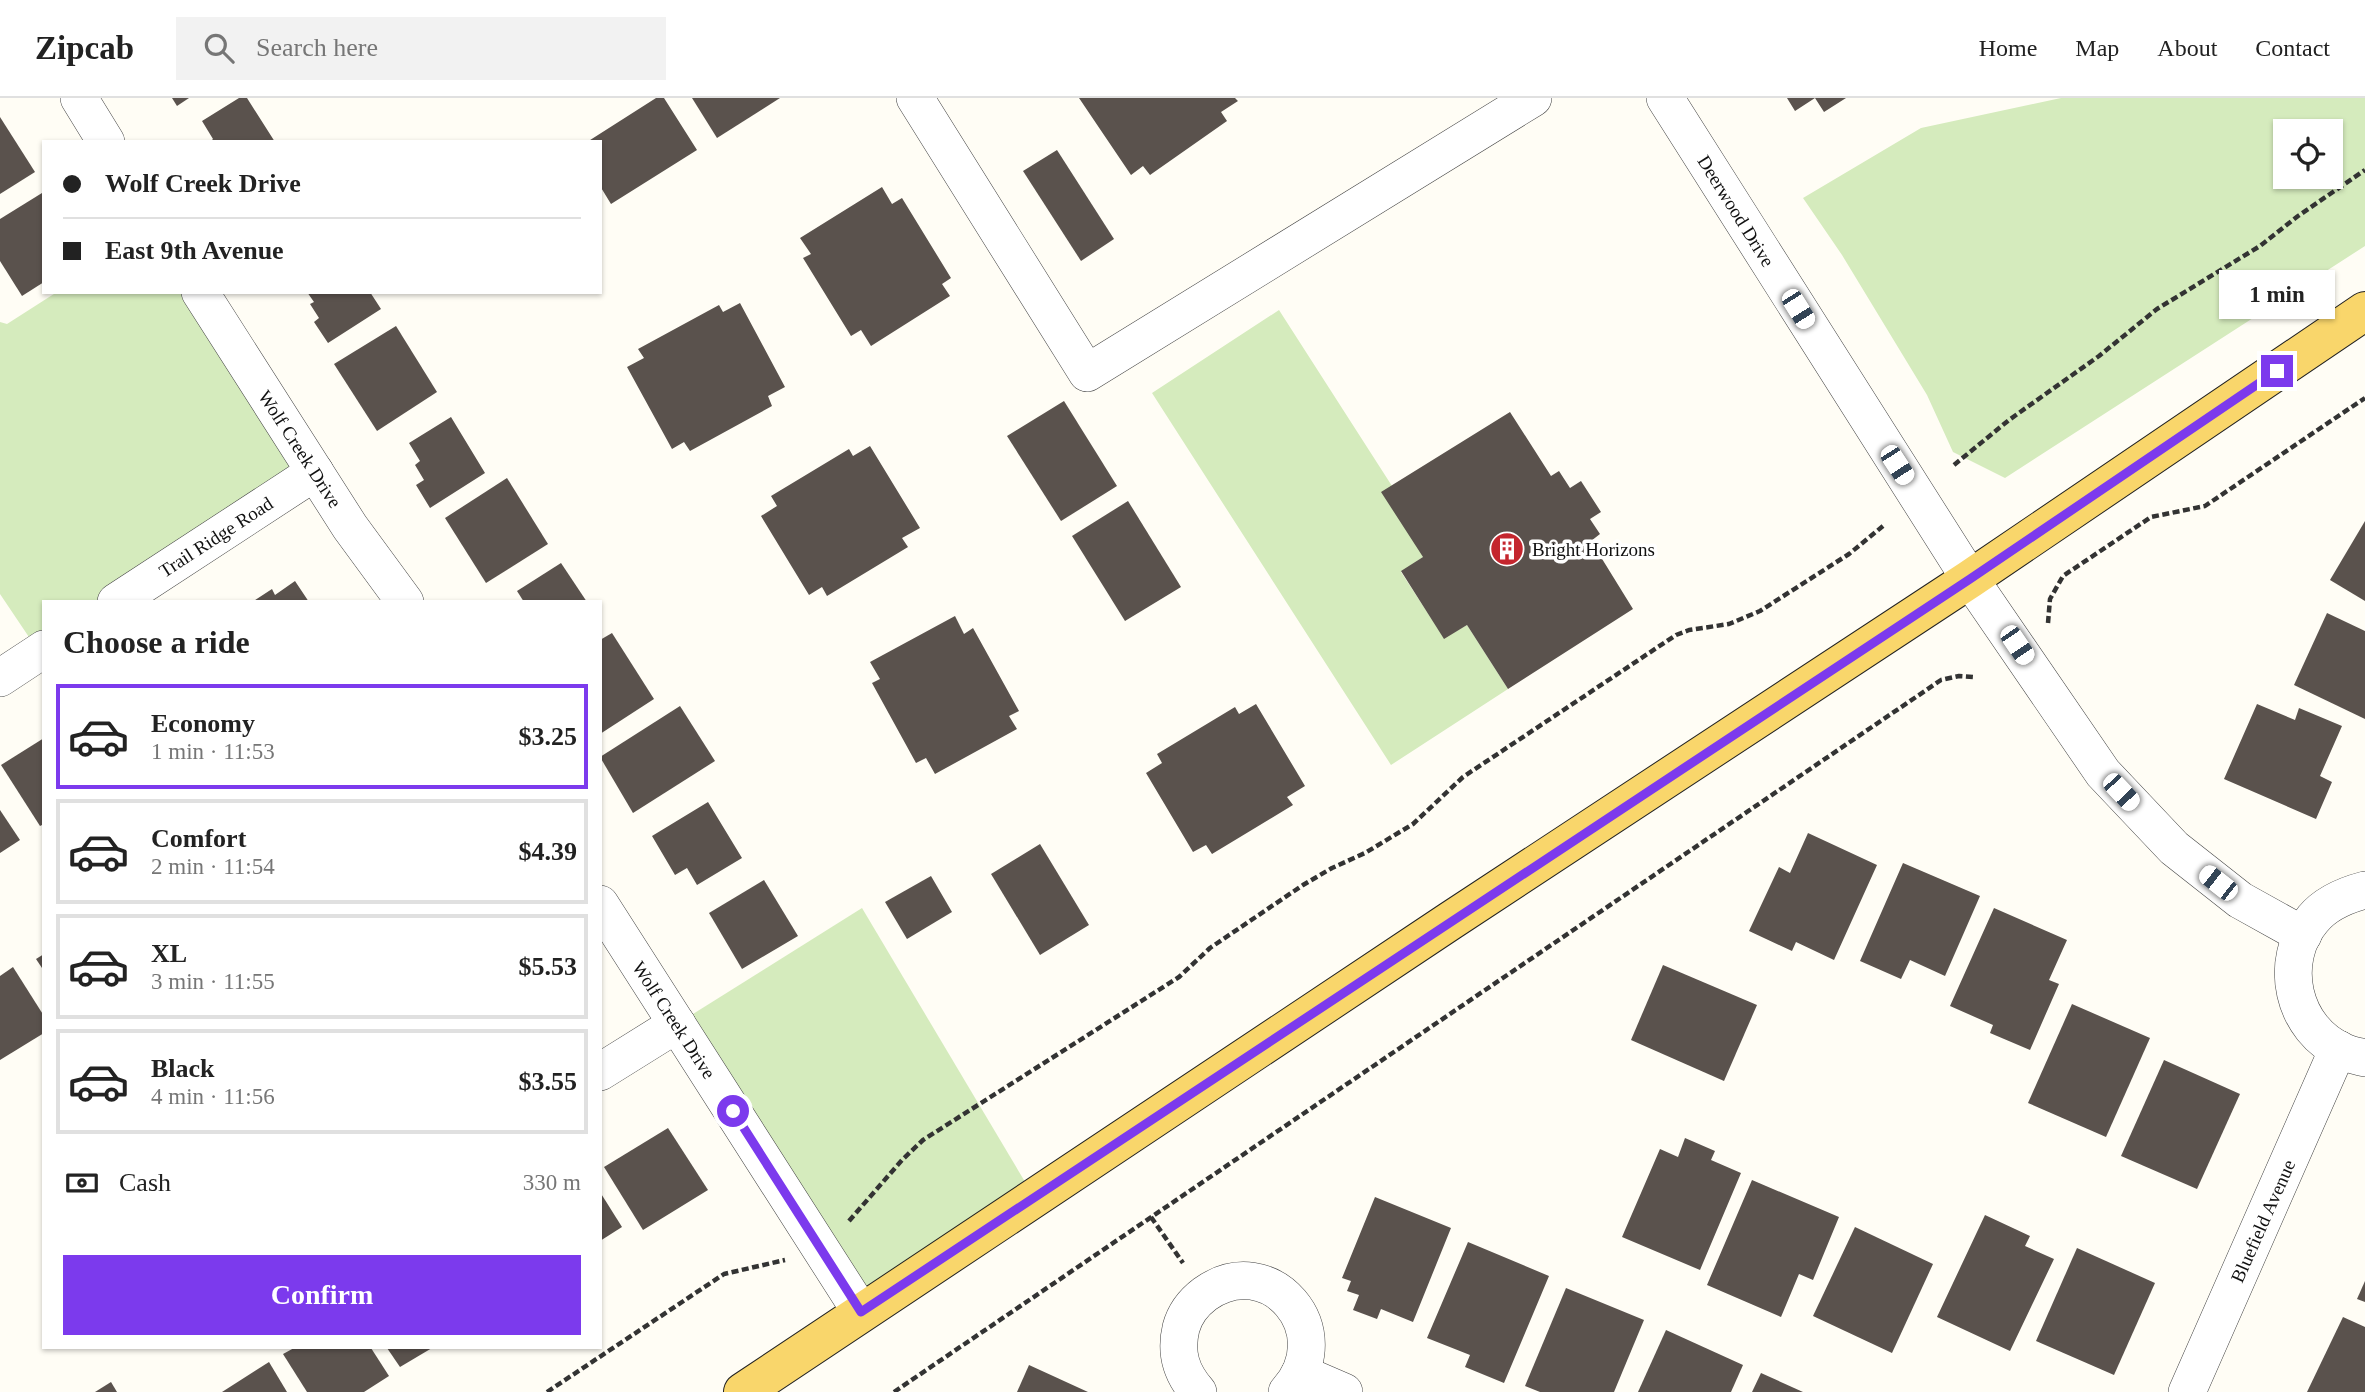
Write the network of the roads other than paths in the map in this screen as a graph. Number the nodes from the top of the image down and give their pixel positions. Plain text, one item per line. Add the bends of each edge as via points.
1 (79, 98) edge
2 (915, 98) edge
3 (1533, 98) edge
4 (1665, 98) edge
5 (105, 140) edge
6 (201, 294) edge
7 (2365, 311) edge
8 (315, 472) junction
9 (1970, 579) junction
10 (119, 600) edge
11 (404, 600) edge
12 (42, 650) edge
13 (0, 678) edge
14 (2365, 890) edge
15 (602, 907) edge
16 (2303, 935) junction
17 (677, 1024) junction
18 (2352, 1053) edge
19 (602, 1071) edge
20 (861, 1312) junction
21 (1294, 1382) edge
22 (743, 1392) edge
23 (1198, 1392) edge
24 (1344, 1392) edge
25 (2187, 1392) edge

1 - 5 street
2 - 3 street via 1087,373
4 - 9 street, Deerwood Drive
6 - 8 street, Wolf Creek Drive
7 - 9 main road
8 - 10 street, Trail Ridge Road
8 - 11 street, Wolf Creek Drive
9 - 16 street, Deerwood Drive via 2103,773 2174,848 2240,900
9 - 20 main road
12 - 13 street
14 - 16 street via 2336,900 2314,918
15 - 17 street, Wolf Creek Drive
16 - 18 street via 2292,967 2294,994 2305,1019 2322,1039
17 - 19 street
17 - 20 street, Wolf Creek Drive
18 - 25 street, Bluefield Avenue
20 - 22 main road
21 - 23 street via 1306,1362 1303,1320 1291,1302 1274,1289 1233,1281 1195,1301 1183,1319 1179,1361
21 - 24 street

